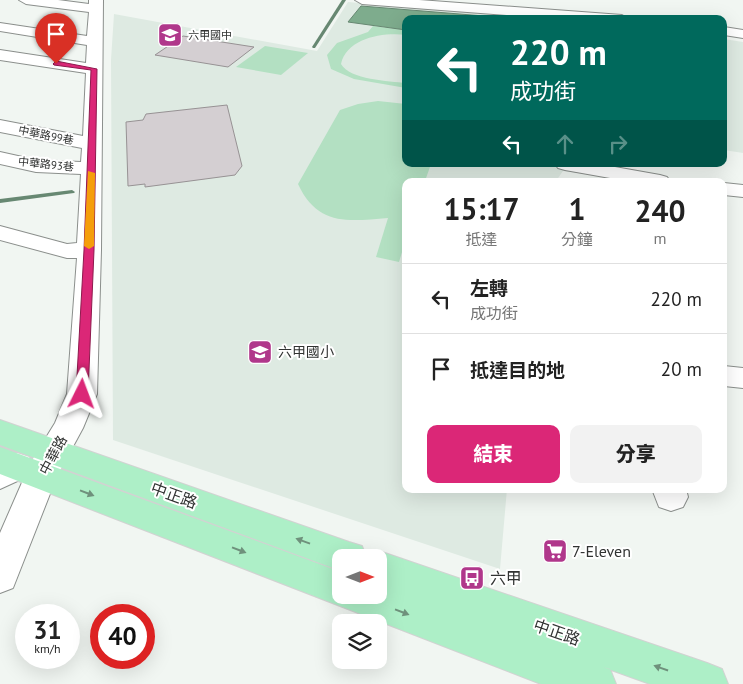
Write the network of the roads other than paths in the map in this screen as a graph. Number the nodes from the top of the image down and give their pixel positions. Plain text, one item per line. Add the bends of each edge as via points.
1 (26, 0) edge
2 (362, 0) edge
3 (574, 0) edge
4 (96, 5) edge
5 (566, 14) junction
6 (577, 15) edge
7 (0, 27) edge
8 (727, 31) edge
9 (743, 34) edge
10 (94, 42) junction
11 (0, 55) edge
12 (18, 58) junction
13 (0, 68) edge
14 (94, 69) junction
15 (0, 126) edge
16 (92, 144) junction
17 (0, 158) edge
18 (582, 167) edge
19 (91, 168) junction
20 (643, 178) edge
21 (727, 189) edge
22 (743, 191) edge
23 (0, 233) edge
24 (89, 250) junction
25 (727, 376) edge
26 (743, 378) edge
27 (0, 432) edge
28 (22, 466) edge
29 (332, 553) edge
30 (388, 571) edge
31 (0, 576) edge
32 (332, 586) edge
33 (380, 604) edge
34 (595, 684) edge
35 (707, 684) edge

1 - 4 street
2 - 5 street
3 - 5 street
4 - 10 street, 中華路
5 - 6 street
7 - 10 street
8 - 9 street
10 - 14 street, 中華路
11 - 12 street
12 - 13 street
12 - 14 street
14 - 16 street, 中華路
15 - 16 street, 中華路99巷
16 - 19 street, 中華路
17 - 19 street, 中華路93巷 via 36,166
18 - 20 street
19 - 24 street, 中華路
21 - 22 street
23 - 24 street via 68,251
24 - 28 street, 中華路 via 82,394 68,428
25 - 26 street
27 - 28 main road, 中正路
29 -> 28 main road, 中正路
28 - 31 street, 中華路
28 -> 32 main road, 中正路
35 -> 30 main road, 中正路
33 -> 34 main road

